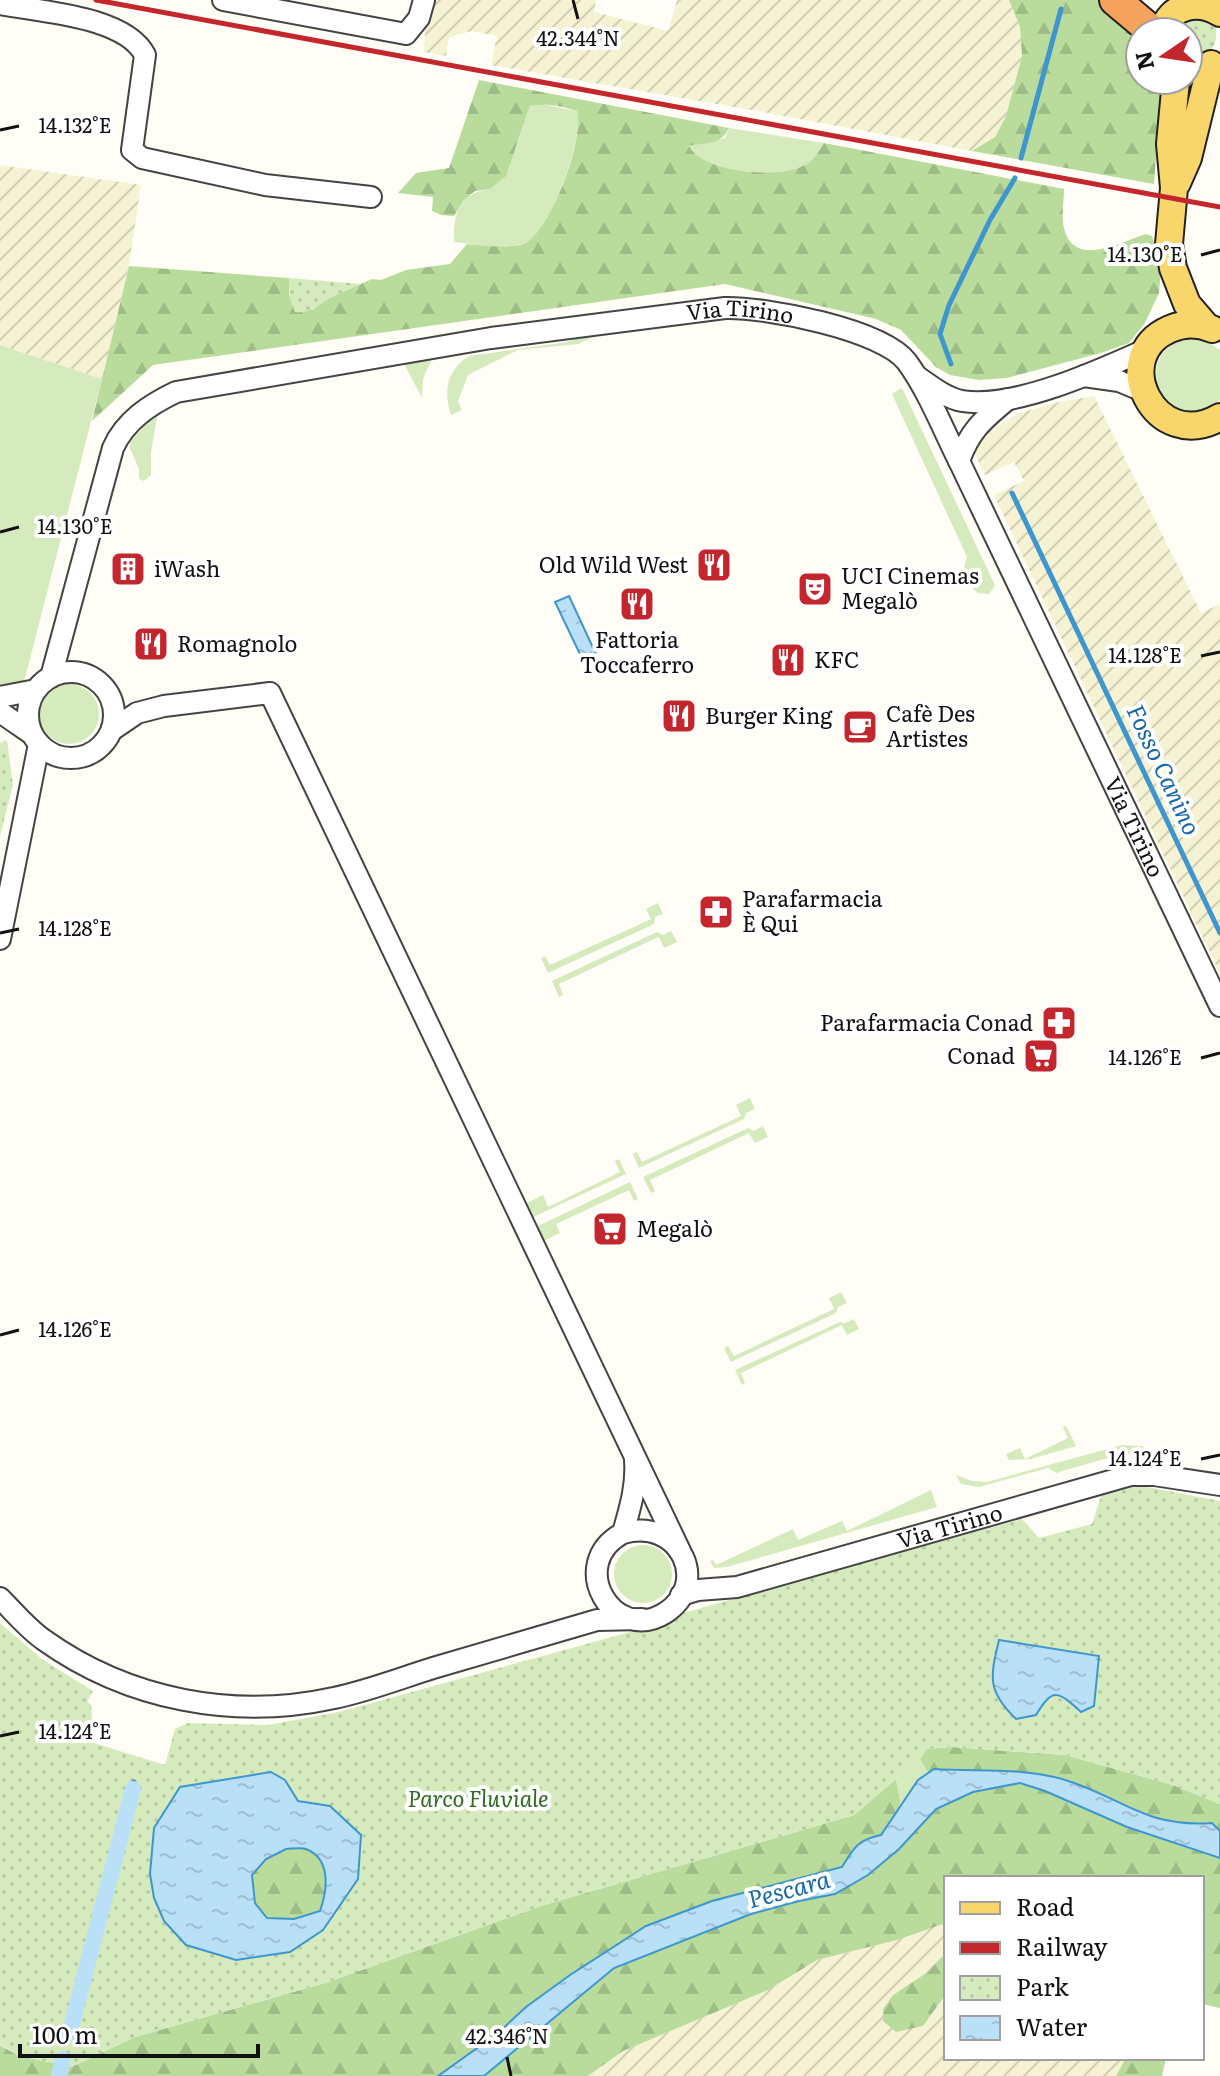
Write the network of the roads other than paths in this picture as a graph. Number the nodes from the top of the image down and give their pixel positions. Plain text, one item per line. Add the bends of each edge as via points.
1 (223, 0) edge
2 (424, 0) edge
3 (1115, 0) edge
4 (1187, 1) edge
5 (0, 4) edge
6 (1217, 7) edge
7 (1134, 16) edge
8 (1169, 16) edge
9 (1206, 62) edge
10 (1174, 96) edge
11 (1174, 188) junction
12 (371, 197) dead end
13 (1173, 268) junction
14 (1212, 329) edge
15 (1156, 340) junction
16 (915, 375) junction
17 (1084, 376) junction
18 (1143, 391) junction
19 (1008, 399) junction
20 (1217, 423) edge
21 (959, 461) junction
22 (43, 684) junction
23 (108, 692) junction
24 (0, 697) edge
25 (164, 706) junction
26 (0, 712) edge
27 (112, 730) junction
28 (36, 739) junction
29 (0, 939) edge
30 (1220, 1006) edge
31 (634, 1452) junction
32 (1220, 1485) edge
33 (623, 1533) junction
34 (680, 1551) junction
35 (681, 1595) junction
36 (0, 1598) edge
37 (642, 1619) junction

1 - 2 street via 406,34 419,18
3 - 7 highway
4 - 6 main road
4 - 8 main road
5 - 12 street via 103,23 140,45 145,55 132,150 142,158 265,185
9 - 11 main road via 1188,158
10 - 11 main road via 1170,144
11 - 13 main road via 1169,244
13 - 14 main road via 1187,304
13 - 15 main road
14 - 15 main road via 1177,326
15 - 17 street
15 - 18 main road via 1140,377
16 - 19 street via 962,401
16 - 21 street, Via Tirino
16 - 22 street, Via Tirino via 889,346 871,337 749,307 491,338 176,392 133,419 118,437
17 - 18 street
17 - 19 street
18 - 20 main road via 1151,406 1178,424
19 - 21 street via 974,427
21 - 30 street, Via Tirino
22 - 23 street via 59,673 78,672
22 - 24 street
22 - 28 street via 28,711
23 - 25 street
23 - 27 street
25 - 27 street via 137,713
25 - 31 street via 270,693
26 - 28 street
27 - 28 street via 97,750 85,756 60,757
28 - 29 street
31 - 33 street via 636,1476
31 - 34 street
32 - 35 street, Via Tirino via 1131,1475 737,1587
33 - 34 street via 649,1529
33 - 37 street via 599,1559 598,1587 615,1611
34 - 35 street via 686,1565
35 - 37 street via 665,1613
36 - 37 street via 43,1639 95,1671 172,1698 217,1707 334,1698 597,1620

